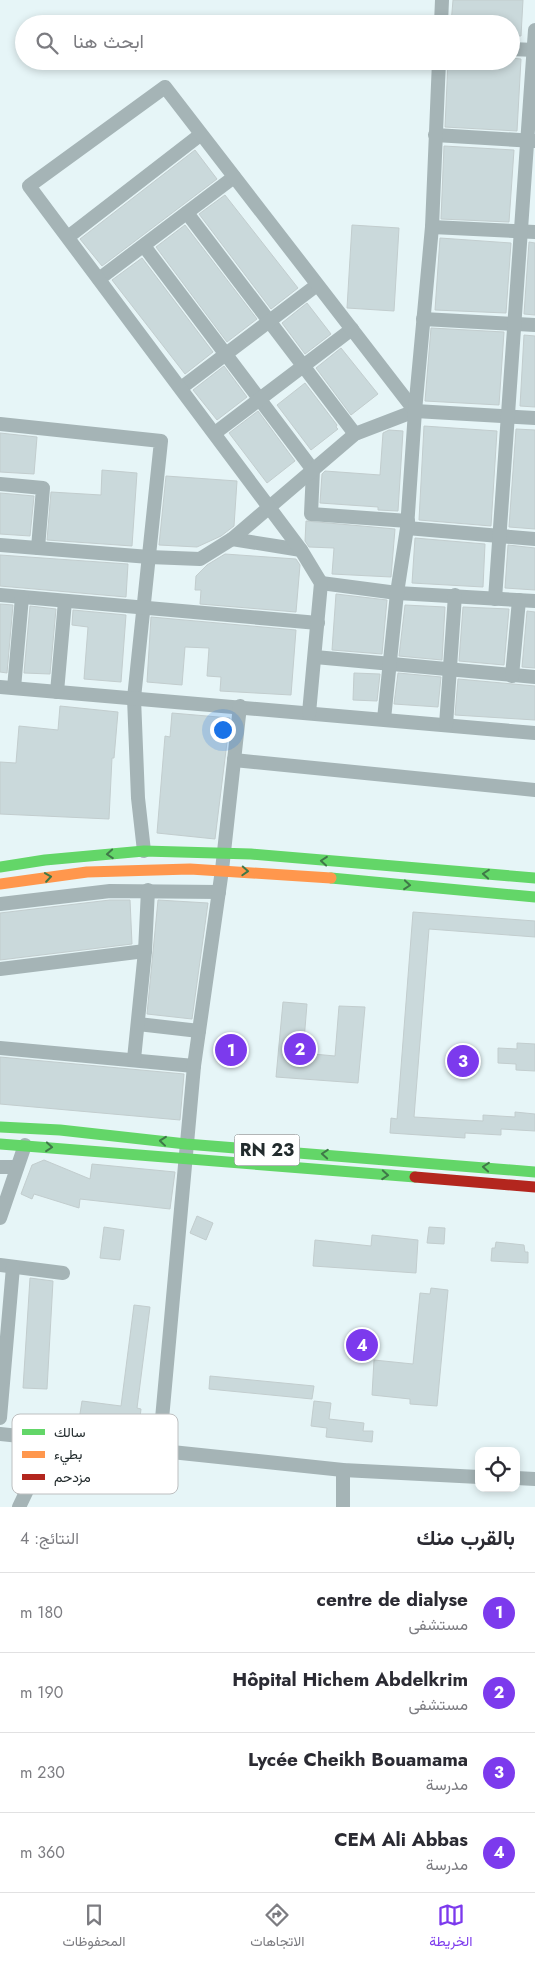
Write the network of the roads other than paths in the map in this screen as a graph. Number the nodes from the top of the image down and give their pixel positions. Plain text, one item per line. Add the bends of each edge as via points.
1 (442, 0) edge
2 (441, 15) edge
3 (535, 30) edge
4 (520, 49) edge
5 (534, 50) edge
6 (439, 70) edge
7 (200, 134) junction
8 (435, 135) junction
9 (531, 140) edge
10 (234, 176) junction
11 (187, 213) junction
12 (432, 228) junction
13 (528, 232) edge
14 (68, 237) junction
15 (144, 246) junction
16 (99, 279) junction
17 (317, 285) junction
18 (423, 319) junction
19 (270, 322) junction
20 (515, 324) junction
21 (535, 325) edge
22 (352, 329) junction
23 (227, 356) junction
24 (304, 367) junction
25 (181, 388) junction
26 (260, 399) junction
27 (415, 411) junction
28 (509, 416) junction
29 (535, 418) edge
30 (0, 424) edge
31 (214, 433) junction
32 (355, 434) junction
33 (313, 470) junction
34 (0, 484) edge
35 (270, 507) junction
36 (408, 524) junction
37 (500, 536) junction
38 (232, 539) junction
39 (535, 539) edge
40 (0, 545) edge
41 (38, 548) junction
42 (301, 550) junction
43 (149, 557) junction
44 (321, 583) junction
45 (397, 593) junction
46 (0, 595) edge
47 (455, 595) junction
48 (22, 597) junction
49 (495, 598) junction
50 (519, 600) junction
51 (65, 601) junction
52 (535, 601) edge
53 (144, 607) junction
54 (318, 623) junction
55 (314, 657) junction
56 (389, 663) junction
57 (450, 670) junction
58 (512, 676) junction
59 (535, 677) edge
60 (7, 688) edge
61 (57, 692) junction
62 (134, 698) junction
63 (240, 706) junction
64 (309, 713) junction
65 (384, 719) junction
66 (446, 725) junction
67 (535, 733) edge
68 (234, 760) junction
69 (535, 790) edge
70 (144, 851) junction
71 (224, 853) junction
72 (0, 868) edge
73 (222, 870) junction
74 (535, 878) edge
75 (0, 884) edge
76 (148, 890) junction
77 (219, 892) junction
78 (535, 897) edge
79 (0, 904) edge
80 (145, 951) junction
81 (0, 969) edge
82 (138, 1024) junction
83 (199, 1031) junction
84 (0, 1048) edge
85 (134, 1059) junction
86 (194, 1066) junction
87 (0, 1127) edge
88 (0, 1144) edge
89 (186, 1144) junction
90 (25, 1145) junction
91 (185, 1160) junction
92 (17, 1167) junction
93 (0, 1168) edge
94 (535, 1172) edge
95 (535, 1187) edge
96 (1, 1211) edge
97 (7, 1266) edge
98 (63, 1273) dead end
99 (162, 1414) edge
100 (0, 1418) edge
101 (178, 1454) edge
102 (343, 1470) junction
103 (475, 1477) edge
104 (520, 1478) edge
105 (535, 1479) edge
106 (25, 1494) edge
107 (19, 1507) edge
108 (343, 1507) edge

1 - 2 street
3 - 5 street
4 - 5 street
5 - 9 street
6 - 8 street
7 - 10 street
7 - 14 street
7 - 14 street via 164,87 29,186
8 - 9 street
8 - 12 street
9 - 13 street
10 - 11 street
10 - 17 street
11 - 15 street
11 - 19 street
12 - 13 street
12 - 18 street
13 - 20 street
14 - 16 street
15 - 16 street
15 - 23 street
16 - 25 street
17 - 19 street
17 - 22 street
18 - 20 street
18 - 27 street
19 - 23 street
19 - 24 street
20 - 21 street
20 - 28 street
22 - 24 street
22 - 27 street
23 - 25 street
23 - 26 street
24 - 26 street
24 - 32 street
25 - 31 street
26 - 31 street
26 - 33 street
27 - 28 street
27 - 32 street
27 - 36 street
28 - 29 street
28 - 37 street
30 - 43 street via 161,441
31 - 35 street
32 - 33 street
33 - 35 street
33 - 36 street via 311,514
34 - 41 street via 43,488
35 - 38 street
35 - 42 street
36 - 37 street
36 - 45 street
37 - 39 street
37 - 49 street
38 - 42 street
38 - 43 street via 200,559
40 - 41 street
41 - 43 street
42 - 44 street
43 - 53 street
44 - 45 street
44 - 54 street
45 - 47 street
45 - 56 street
46 - 48 street
47 - 49 street
47 - 57 street
48 - 51 street
48 - 60 street
49 - 50 street
50 - 52 street
50 - 58 street
51 - 53 street
51 - 61 street
53 - 54 street
53 - 62 street
54 - 55 street
55 - 56 street
55 - 64 street
56 - 57 street
56 - 65 street
57 - 58 street
57 - 66 street
58 - 59 street
60 - 61 street
61 - 62 street
62 - 63 street
62 - 70 street via 138,798
63 - 64 street
63 - 68 street
64 - 65 street
65 - 66 street
66 - 67 street
68 - 69 street
68 - 71 street
70 - 71 main road
70 -> 72 main road via 45,860
71 - 73 street
74 -> 71 main road
75 -> 73 main road via 87,872
73 - 77 street
73 -> 78 main road
76 - 77 street
76 - 79 street via 94,892
76 - 80 street
77 - 83 street
80 - 81 street
80 - 82 street
82 - 83 street
82 - 85 street
83 - 86 street
84 - 85 street
85 - 86 street
86 - 89 street
89 -> 87 main road, RN 23
88 - 90 main road, RN 23
89 - 91 street
94 -> 89 main road, RN 23
90 -> 91 main road, RN 23
90 - 92 street
91 -> 95 main road, RN 23
91 - 99 street
92 - 93 street
92 - 96 street
97 - 98 street
97 - 100 street
101 - 102 street
102 - 103 street
102 - 108 street
104 - 105 street
106 - 107 street

